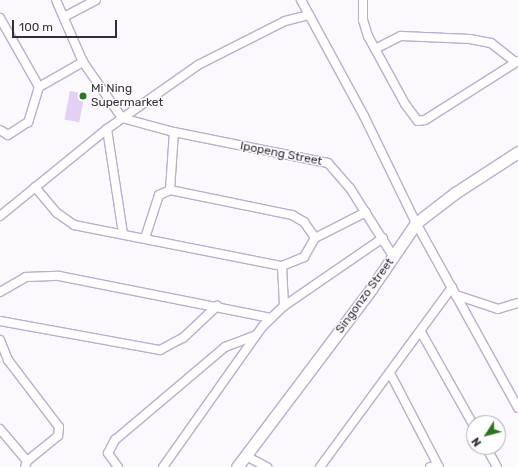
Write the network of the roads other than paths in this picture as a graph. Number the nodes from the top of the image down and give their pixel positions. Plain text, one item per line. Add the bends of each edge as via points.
1 (56, 0) edge
2 (96, 0) edge
3 (301, 0) edge
4 (363, 0) edge
5 (309, 15) junction
6 (64, 17) junction
7 (0, 18) edge
8 (375, 49) junction
9 (83, 62) junction
10 (517, 62) edge
11 (39, 88) junction
12 (122, 118) junction
13 (107, 129) junction
14 (0, 130) edge
15 (174, 132) junction
16 (518, 152) edge
17 (35, 187) junction
18 (170, 190) junction
19 (366, 212) junction
20 (0, 216) edge
21 (416, 223) junction
22 (123, 234) junction
23 (145, 238) junction
24 (315, 238) junction
25 (383, 238) junction
26 (393, 256) junction
27 (282, 266) junction
28 (454, 291) junction
29 (0, 292) edge
30 (518, 303) edge
31 (217, 306) junction
32 (284, 306) junction
33 (271, 318) junction
34 (0, 321) edge
35 (421, 332) junction
36 (256, 335) junction
37 (0, 340) edge
38 (390, 373) junction
39 (518, 408) edge
40 (468, 415) edge
41 (0, 429) edge
42 (490, 455) edge
43 (246, 456) junction
44 (26, 464) edge
45 (435, 466) edge
46 (118, 467) edge
47 (163, 467) edge
48 (237, 467) edge
49 (267, 467) edge
50 (320, 467) edge
51 (497, 467) edge

1 - 6 street
2 - 6 street
3 - 5 street
4 - 8 street via 364,26
5 - 12 street via 285,21 234,45 198,66
5 - 21 street via 364,116
6 - 9 street
7 - 11 street
8 - 10 street via 401,36 470,39 491,43
8 - 10 street via 405,104 418,121 425,120
9 - 11 street
9 - 12 street
11 - 14 street via 28,122 8,135
12 - 13 street
12 - 15 street, Ipopeng Street
13 - 17 street
13 - 22 street
15 - 18 street
15 - 19 street, Ipopeng Street via 328,163 342,176
16 - 21 street, Singonzo Street via 454,193
17 - 20 street
17 - 22 street via 67,221 90,229
18 - 23 street via 159,195
18 - 24 street via 292,215 304,222
19 - 24 street
19 - 25 street, Ipopeng Street
21 - 26 street, Singonzo Street
21 - 28 street
22 - 23 street
23 - 27 street
24 - 27 street via 304,257
25 - 26 street, Ipopeng Street
25 - 32 street
26 - 43 street, Singonzo Street
27 - 32 street
28 - 30 street via 498,309
28 - 35 street
28 - 39 street
29 - 31 street via 26,277 59,276
31 - 33 street
31 - 34 street via 183,338 160,350
32 - 33 street
33 - 36 street
35 - 38 street
35 - 40 street
36 - 46 street via 225,347 115,440 108,453
36 - 47 street
37 - 44 street via 8,360 58,427 58,436
38 - 45 street
38 - 50 street
41 - 44 street
42 - 51 street
43 - 48 street, Singonzo Street
43 - 49 street

